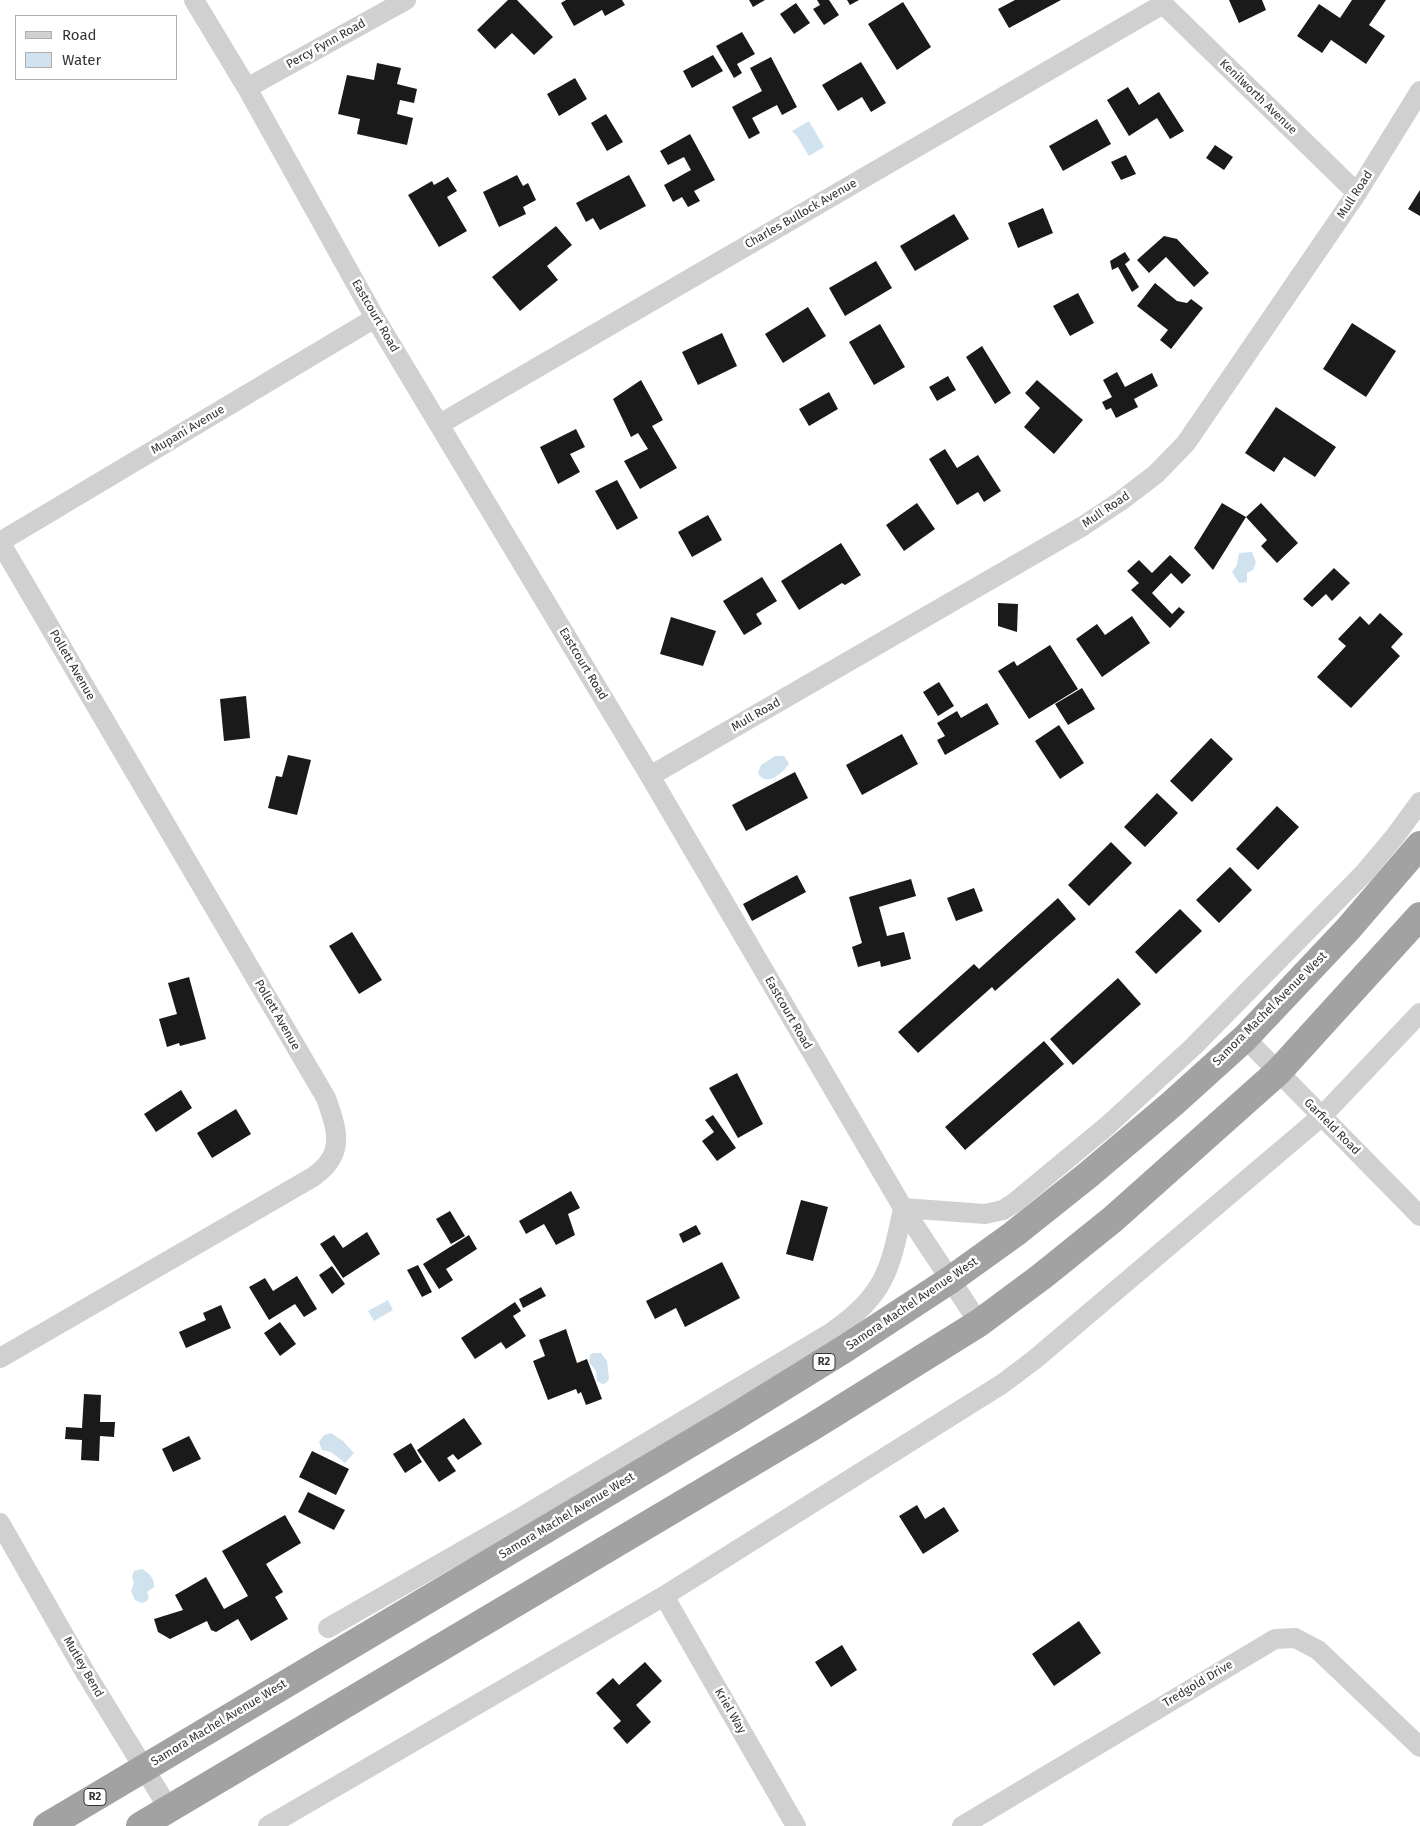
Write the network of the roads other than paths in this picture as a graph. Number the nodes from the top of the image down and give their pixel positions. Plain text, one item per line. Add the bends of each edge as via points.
1 (194, 0) edge
2 (406, 0) edge
3 (1162, 2) edge
4 (246, 88) junction
5 (1420, 91) edge
6 (1357, 193) junction
7 (375, 318) junction
8 (440, 424) junction
9 (0, 542) edge
10 (650, 776) junction
11 (1420, 802) edge
12 (1420, 845) edge
13 (1420, 916) edge
14 (1420, 1012) edge
15 (1245, 1038) junction
16 (1278, 1072) junction
17 (1322, 1116) junction
18 (903, 1208) junction
19 (1420, 1216) edge
20 (950, 1280) junction
21 (979, 1323) junction
22 (0, 1358) edge
23 (0, 1524) edge
24 (664, 1596) junction
25 (328, 1628) dead end
26 (1420, 1747) edge
27 (143, 1768) junction
28 (169, 1809) junction
29 (47, 1826) edge
30 (140, 1826) edge
31 (268, 1826) edge
32 (796, 1826) edge
33 (962, 1826) edge

1 - 4 street, Eastcourt Road
2 - 4 street, Percy Fynn Road
3 - 6 street, Kenilworth Avenue
3 - 8 street, Charles Bullock Avenue
4 - 7 street, Eastcourt Road
5 - 6 street, Mull Road
6 - 10 street, Mull Road via 1186,444 1156,474 1083,526
7 - 8 street, Eastcourt Road
7 - 9 street, Mupani Avenue
8 - 10 street, Eastcourt Road
9 - 22 street, Pollett Avenue via 326,1098 337,1144 329,1163 314,1178
10 - 18 street, Eastcourt Road
11 - 18 street via 1365,872 1201,1039 1107,1126 1014,1204 985,1214
12 - 15 highway, Samora Machel Avenue West / R2
13 - 16 highway
14 - 17 street
15 - 16 street, Garfield Road
15 - 20 highway, Samora Machel Avenue West / R2 via 1088,1175
16 - 17 street, Garfield Road
16 - 21 highway via 1113,1220
17 - 19 street, Garfield Road
17 - 24 street via 1019,1372
18 - 20 street, Eastcourt Road
18 - 25 street, Samora Machel Avenue West via 894,1255 884,1279 854,1316 515,1521
20 - 21 street, Eastcourt Road
20 - 27 highway, Samora Machel Avenue West / R2 via 733,1418
21 - 28 highway via 812,1427
23 - 27 street, Mutley Bend
24 - 31 street
24 - 32 street, Kriel Way
26 - 33 street, Tredgold Drive via 1318,1650 1295,1638 1275,1639
27 - 28 street, Mutley Bend
27 - 29 highway, R2
28 - 30 highway

